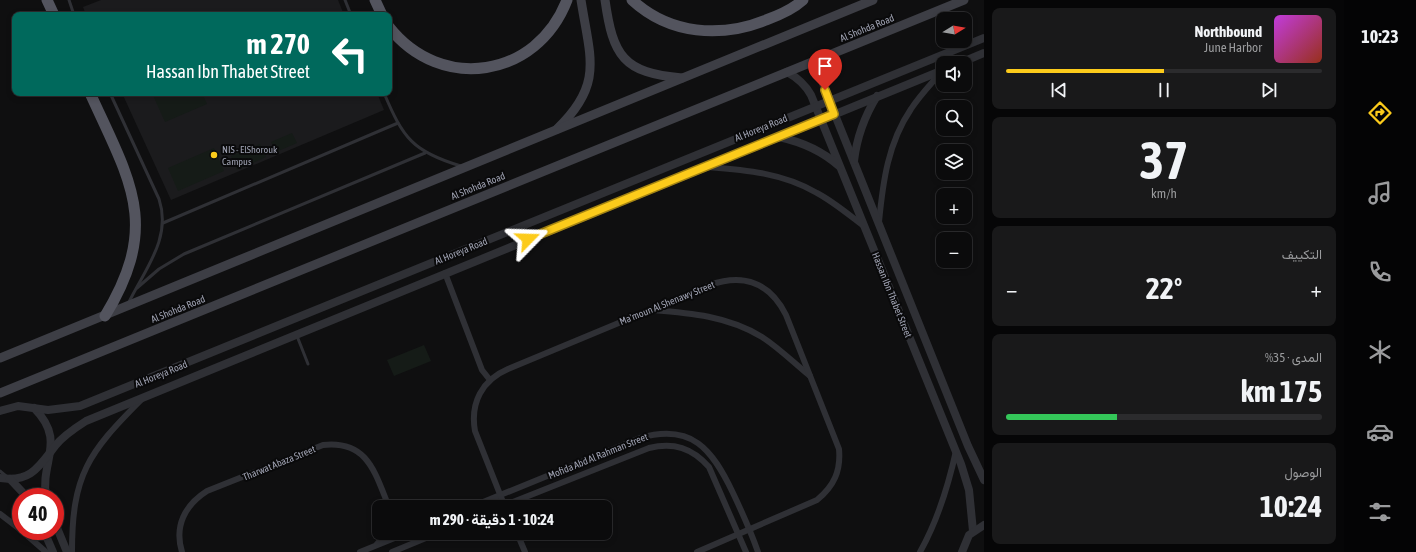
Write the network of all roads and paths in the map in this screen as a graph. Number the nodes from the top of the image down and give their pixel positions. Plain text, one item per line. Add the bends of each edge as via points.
1 (47, 0) edge
2 (69, 0) edge
3 (345, 0) edge
4 (375, 0) edge
5 (567, 0) edge
6 (581, 0) edge
7 (605, 0) edge
8 (632, 0) edge
9 (803, 0) edge
10 (872, 0) edge
11 (964, 0) edge
12 (53, 12) edge
13 (73, 12) edge
14 (350, 12) edge
15 (381, 12) edge
16 (392, 30) edge
17 (984, 38) edge
18 (984, 53) edge
19 (821, 58) junction
20 (972, 58) edge
21 (787, 72) junction
22 (936, 73) edge
23 (685, 78) junction
24 (936, 78) edge
25 (91, 96) edge
26 (111, 96) edge
27 (385, 96) edge
28 (877, 96) junction
29 (829, 100) junction
30 (816, 105) junction
31 (834, 114) junction
32 (821, 119) junction
33 (398, 123) junction
34 (552, 133) junction
35 (778, 137) junction
36 (425, 153) junction
37 (854, 162) junction
38 (704, 167) junction
39 (840, 167) junction
40 (466, 168) junction
41 (163, 223) junction
42 (879, 224) junction
43 (865, 228) junction
44 (444, 273) junction
45 (137, 288) junction
46 (127, 307) junction
47 (650, 310) junction
48 (105, 316) junction
49 (296, 334) junction
50 (0, 358) edge
51 (308, 364) dead end
52 (811, 377) junction
53 (490, 380) junction
54 (137, 384) junction
55 (0, 393) edge
56 (144, 396) junction
57 (80, 406) junction
58 (34, 408) junction
59 (0, 411) edge
60 (86, 421) junction
61 (956, 451) junction
62 (51, 453) junction
63 (0, 471) edge
64 (0, 478) edge
65 (10, 479) junction
66 (984, 480) edge
67 (18, 488) edge
68 (46, 488) edge
69 (500, 495) junction
70 (386, 500) edge
71 (488, 500) edge
72 (502, 500) edge
73 (519, 500) edge
74 (0, 514) edge
75 (12, 524) edge
76 (984, 525) edge
77 (750, 530) junction
78 (973, 531) junction
79 (739, 535) junction
80 (32, 540) edge
81 (48, 540) edge
82 (62, 540) edge
83 (382, 540) edge
84 (390, 540) edge
85 (399, 540) edge
86 (423, 540) edge
87 (520, 540) edge
88 (372, 547) junction
89 (406, 548) edge
90 (961, 551) edge
91 (46, 552) edge
92 (53, 552) edge
93 (67, 552) edge
94 (72, 552) edge
95 (182, 552) edge
96 (360, 552) edge
97 (392, 552) edge
98 (525, 552) edge
99 (697, 552) edge
100 (746, 552) edge
101 (758, 552) edge
102 (920, 552) edge

1 - 12 highway
2 - 13 lane
3 - 14 lane
4 - 15 highway
5 - 16 highway via 557,21 540,41 520,56 487,68 452,68 430,61 409,49
6 - 34 main road via 590,62 589,79 581,102
7 - 23 main road via 612,38 625,59 638,69 653,75
8 - 9 highway via 666,22 689,29 714,32 751,26 788,11
10 - 23 main road
11 - 19 main road, Al Shohda Road
17 - 29 street, Al Horeya Road
18 - 20 street
19 - 21 main road, Al Shohda Road
19 - 29 street, Hassan Ibn Thabet Street via 822,80
21 - 30 street, Hassan Ibn Thabet Street via 806,86
21 - 55 main road, Al Shohda Road
22 - 28 street, Al Horeya Road
23 - 34 main road
24 - 42 street via 911,108 890,149 884,171
25 - 48 highway via 128,177 136,220 131,263 120,290
26 - 41 lane via 159,199
27 - 33 lane
28 - 31 street, Al Horeya Road
28 - 37 street via 860,127
29 - 30 street, Al Horeya Road
29 - 31 street, Hassan Ibn Thabet Street
30 - 32 street, Hassan Ibn Thabet Street
30 - 54 street, Al Horeya Road
31 - 32 street, Al Horeya Road
31 - 37 street, Hassan Ibn Thabet Street
32 - 35 street, Al Horeya Road
32 - 39 street, Hassan Ibn Thabet Street
33 - 36 lane via 410,140
33 - 41 lane
34 - 40 main road
35 - 38 street, Al Horeya Road
35 - 39 street via 812,147
36 - 40 lane
36 - 45 lane via 184,254
37 - 42 street, Hassan Ibn Thabet Street
38 - 43 street via 762,172 781,177 817,193
38 - 44 street, Al Horeya Road
39 - 43 street, Hassan Ibn Thabet Street
40 - 46 main road
41 - 45 lane via 160,240
42 - 66 street, Hassan Ibn Thabet Street
43 - 61 street, Hassan Ibn Thabet Street
44 - 49 street, Al Horeya Road
44 - 53 street via 482,370
45 - 46 lane
46 - 48 main road
47 - 52 street via 702,315 743,327 762,338
47 - 52 street, Ma'moun Al Shenawy Street via 721,281 732,279 755,283 769,292 781,305
47 - 53 street, Ma'moun Al Shenawy Street via 500,373
48 - 50 main road
49 - 51 lane
49 - 56 street, Al Horeya Road
52 - 77 street, Ma'moun Al Shenawy Street via 839,449 838,472 826,493 817,500
53 - 69 street, Ma'moun Al Shenawy Street via 476,402 474,422 475,431
54 - 56 street
54 - 57 street, Al Horeya Road
56 - 60 street, Al Horeya Road
56 - 94 street via 108,433 84,472 72,516
57 - 58 street, Al Horeya Road via 59,410
57 - 60 street via 86,412
58 - 59 street, Al Horeya Road via 18,406
58 - 62 street via 49,430
60 - 62 street, Al Horeya Road via 62,439
61 - 78 street, Hassan Ibn Thabet Street via 969,490
61 - 102 street via 942,507
62 - 65 street, Al Horeya Road via 37,469 24,476
62 - 68 street via 46,471
63 - 65 lane
64 - 65 street, Al Horeya Road
65 - 67 street
69 - 71 street, Mofida Abd Al Rahman Street
69 - 72 street, Ma'moun Al Shenawy Street
69 - 77 street, Mofida Abd Al Rahman Street via 640,438 671,433 697,442 713,456 722,469
70 - 95 street, Tharwat Abaza Street via 374,469 358,451 336,443 324,445 195,498 180,522
73 - 79 street, Mofida Abd Al Rahman Street via 649,448 676,445 700,457 709,467
74 - 75 street
76 - 78 street
77 - 79 street, Ma'moun Al Shenawy Street
77 - 101 street, Mofida Abd Al Rahman Street
78 - 90 street
79 - 99 street, Ma'moun Al Shenawy Street
79 - 100 street, Mofida Abd Al Rahman Street
80 - 91 street
81 - 92 street
82 - 93 street
83 - 88 street
84 - 88 street
85 - 89 street via 397,544
86 - 89 street
87 - 98 street
88 - 96 street
89 - 97 street

